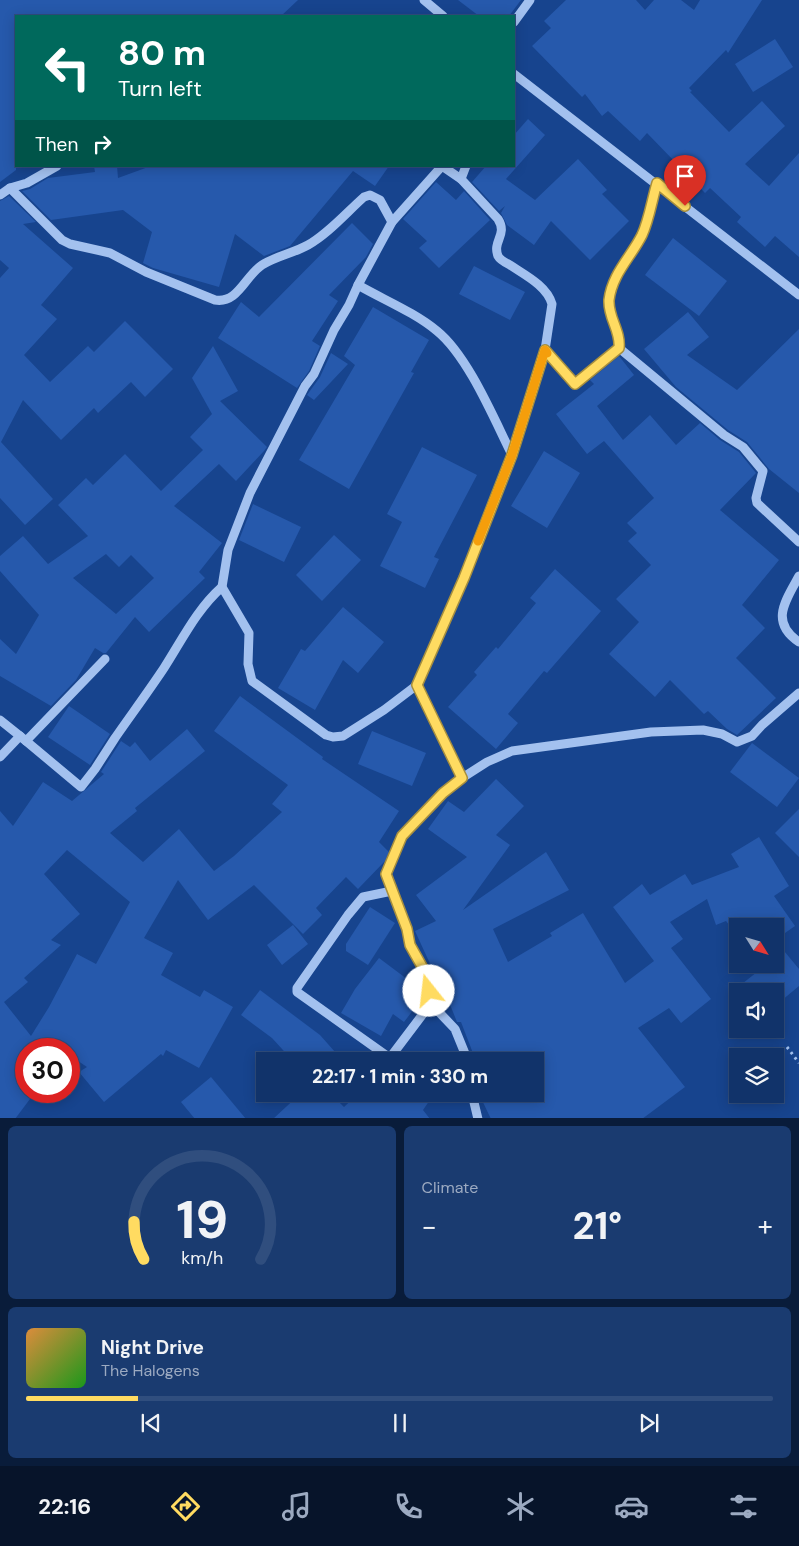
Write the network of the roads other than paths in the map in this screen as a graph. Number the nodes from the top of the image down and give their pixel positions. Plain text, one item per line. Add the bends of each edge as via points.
1 (424, 0) edge
2 (530, 0) edge
3 (442, 15) edge
4 (515, 21) edge
5 (515, 75) edge
6 (55, 167) edge
7 (441, 167) edge
8 (443, 167) edge
9 (466, 167) edge
10 (461, 179) junction
11 (657, 183) junction
12 (10, 188) junction
13 (0, 195) edge
14 (392, 222) junction
15 (358, 286) junction
16 (799, 295) edge
17 (619, 348) junction
18 (545, 350) junction
19 (512, 455) junction
20 (799, 542) edge
21 (799, 576) edge
22 (222, 587) junction
23 (799, 642) edge
24 (105, 659) dead end
25 (417, 685) junction
26 (799, 693) edge
27 (0, 720) edge
28 (23, 738) junction
29 (0, 757) edge
30 (462, 778) junction
31 (392, 891) junction
32 (432, 1002) junction
33 (464, 1052) edge
34 (474, 1102) edge
35 (478, 1118) edge

1 - 3 street
2 - 4 street
5 - 11 street
6 - 12 street via 28,183
7 - 14 street
8 - 10 street
9 - 10 street
10 - 18 street via 502,226 497,250 499,258 551,298
11 - 16 street
11 - 17 street via 642,234 614,280 609,300 620,340
12 - 13 street
12 - 14 street via 62,240 110,253 165,280 224,301 262,265 316,240 364,197 370,195 380,200
14 - 15 street
15 - 19 street via 427,323 444,338 483,398
15 - 22 street via 250,492 228,550
17 - 18 street via 575,384
17 - 20 street via 742,447 763,471 757,503
18 - 19 street
19 - 25 street via 464,578
21 - 23 street via 785,600 782,622 784,629
22 - 25 street via 250,633 248,664 252,681 326,735 343,736
22 - 28 street via 202,608 81,787
24 - 28 street
25 - 30 street
26 - 30 street via 752,736 737,742 722,734 703,730 618,736 512,751
27 - 28 street
28 - 29 street
30 - 31 street via 402,836 386,874
31 - 32 street via 410,945 424,970
31 - 32 street via 363,897 296,992 386,1056 392,1055
32 - 33 street via 455,1029
34 - 35 street

